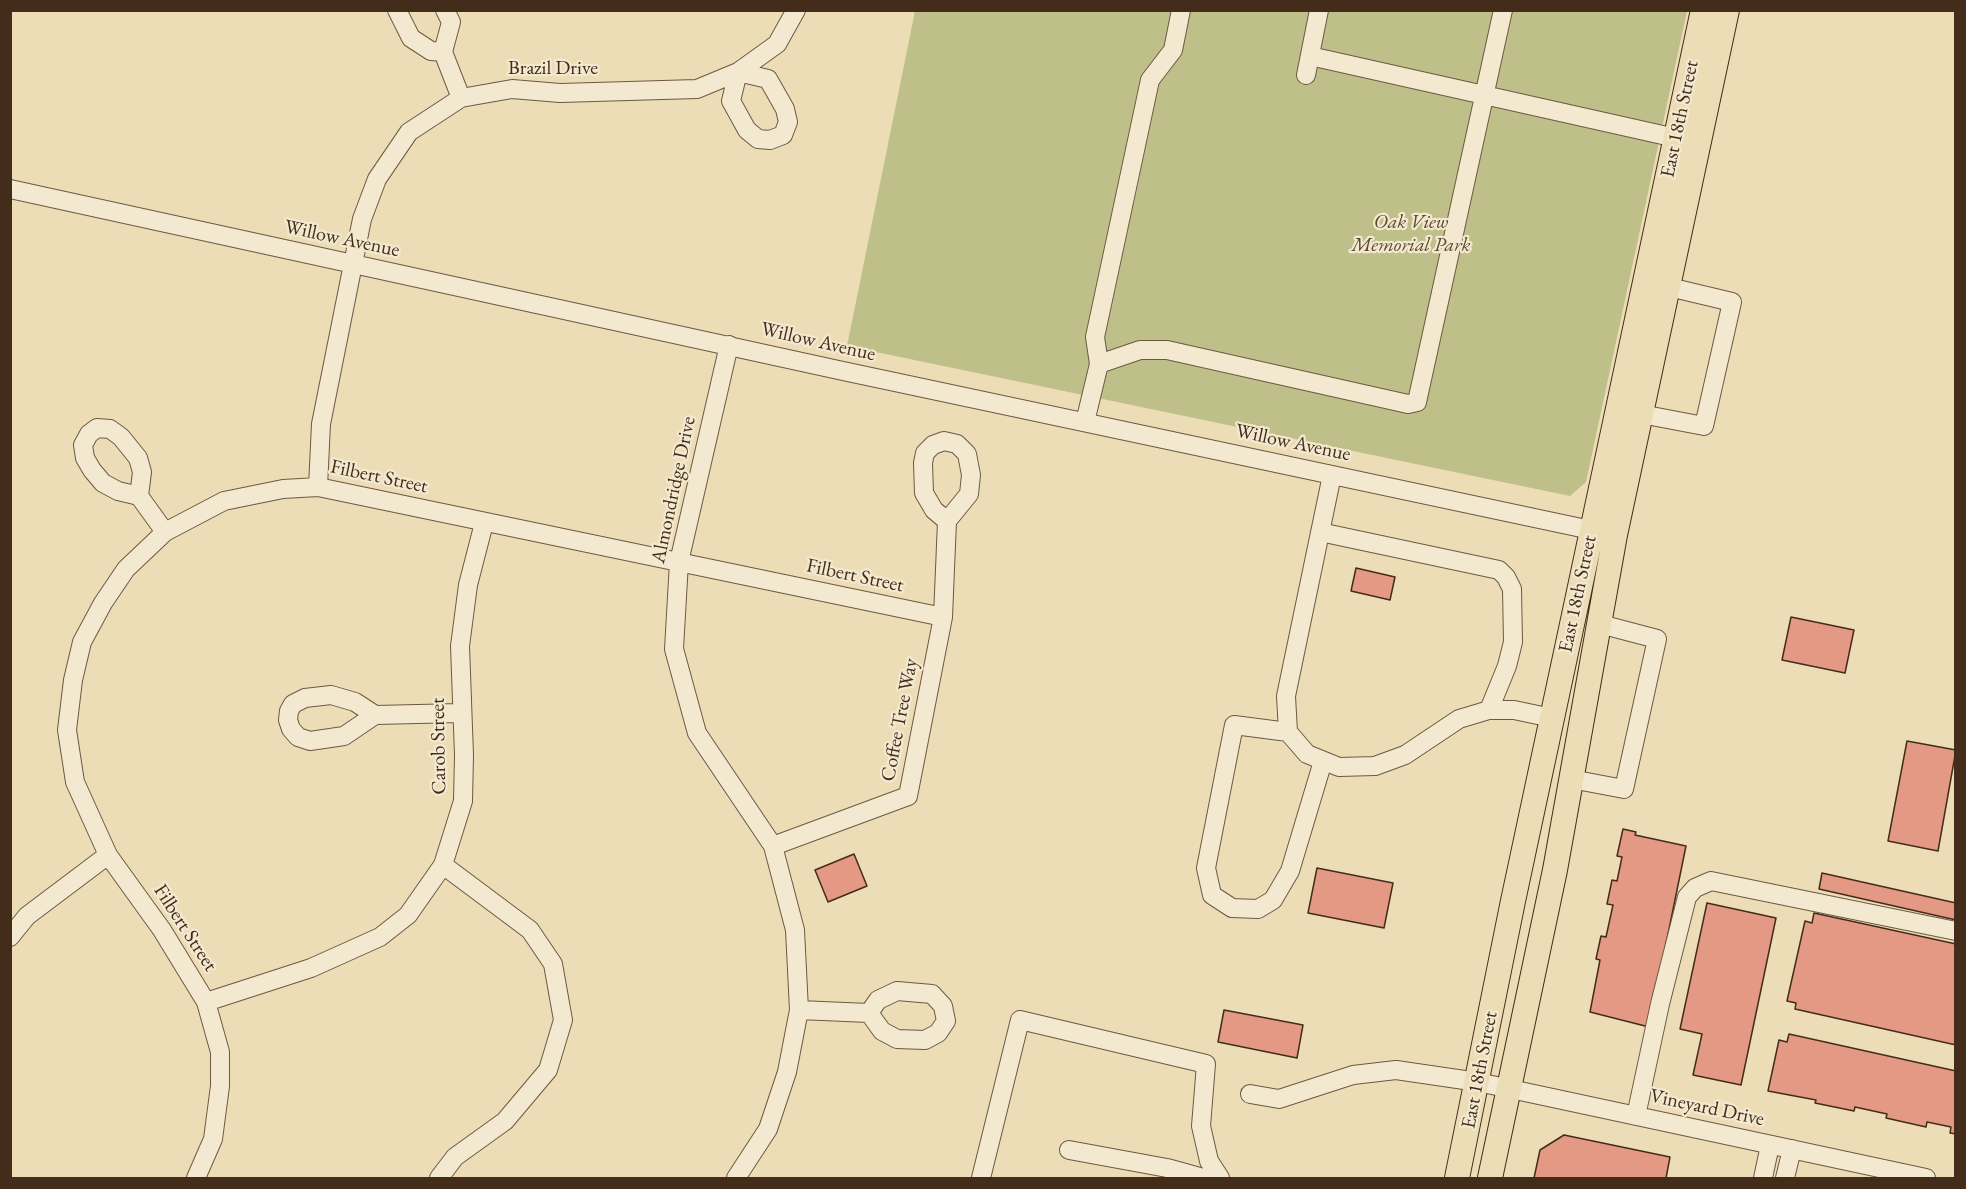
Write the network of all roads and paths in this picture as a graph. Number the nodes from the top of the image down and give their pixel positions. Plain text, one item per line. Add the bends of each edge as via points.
1 (397, 10) edge
2 (445, 10) edge
3 (796, 10) edge
4 (1181, 10) edge
5 (1320, 10) edge
6 (1503, 10) edge
7 (1703, 10) edge
8 (1728, 10) edge
9 (443, 52) junction
10 (1310, 56) junction
11 (1306, 75) dead end
12 (1485, 95) junction
13 (461, 98) junction
14 (1676, 138) junction
15 (10, 189) edge
16 (354, 265) junction
17 (1668, 287) junction
18 (729, 345) junction
19 (1098, 364) junction
20 (1641, 414) junction
21 (1086, 422) junction
22 (1332, 475) junction
23 (318, 487) junction
24 (139, 496) dead end
25 (947, 521) dead end
26 (484, 523) junction
27 (1592, 530) junction
28 (165, 532) junction
29 (1320, 532) junction
30 (1616, 535) junction
31 (679, 562) junction
32 (943, 617) junction
33 (1600, 624) junction
34 (1489, 710) junction
35 (461, 713) junction
36 (375, 716) dead end
37 (1552, 718) junction
38 (1288, 732) junction
39 (1323, 760) junction
40 (1572, 779) junction
41 (773, 846) junction
42 (108, 855) junction
43 (443, 865) junction
44 (1956, 931) edge
45 (10, 937) edge
46 (206, 1002) junction
47 (799, 1010) junction
48 (869, 1013) dead end
49 (1478, 1082) junction
50 (1510, 1088) junction
51 (1250, 1094) dead end
52 (1636, 1116) junction
53 (1770, 1145) junction
54 (1792, 1149) junction
55 (1069, 1150) dead end
56 (1921, 1178) edge
57 (196, 1179) edge
58 (439, 1179) edge
59 (736, 1179) edge
60 (981, 1179) edge
61 (1203, 1179) edge
62 (1220, 1179) edge
63 (1457, 1179) edge
64 (1490, 1179) edge
65 (1762, 1179) edge
66 (1785, 1179) edge

1 - 9 street via 411,38 431,51
2 - 9 street via 451,22
3 - 13 street, Brazil Drive via 777,44 738,72 697,89 560,93 512,89
4 - 19 street via 1173,50 1150,80 1095,337
5 - 10 street
6 - 12 street
7 - 14 main road, East 18th Street
8 - 17 main road, East 18th Street
9 - 13 street
10 - 11 street
10 - 12 street
12 - 14 street
12 - 19 street via 1417,402 1408,404 1160,349 1140,350
13 - 16 street, Brazil Drive via 409,132 377,179 362,219
14 - 27 main road, East 18th Street
15 - 16 street, Willow Avenue
16 - 18 street, Willow Avenue
16 - 23 street, Brazil Drive via 321,424
17 - 20 main road, East 18th Street
17 - 20 street via 1732,302 1704,426
18 - 21 street, Willow Avenue
18 - 31 street, Almondridge Drive
19 - 21 street
20 - 30 main road, East 18th Street
21 - 22 street, Willow Avenue
22 - 27 street, Willow Avenue
22 - 29 street
23 - 26 street, Filbert Street
23 - 28 street, Filbert Street via 283,489 224,501
24 - 28 street
25 - 32 street
26 - 31 street, Filbert Street
26 - 35 street, Carob Street via 468,585 459,646
27 - 30 street, Willow Avenue
27 - 37 main road, East 18th Street
28 - 42 street, Filbert Street via 126,569 103,603 82,642 73,680 67,730 75,782
29 - 34 street via 1499,570 1506,577 1512,589 1513,642
29 - 38 street via 1286,696
30 - 33 main road, East 18th Street
31 - 32 street, Filbert Street
31 - 41 street, Almondridge Drive via 675,649 697,732
32 - 41 street, Coffee Tree Way via 908,796
33 - 40 main road, East 18th Street
33 - 40 street via 1657,639 1624,789
34 - 37 street via 1514,710
34 - 39 street via 1459,719 1405,754 1375,766 1339,767
35 - 36 street
35 - 43 street, Carob Street via 463,801
37 - 49 main road, East 18th Street
38 - 39 street via 1307,754
38 - 39 street via 1234,725 1206,868 1212,895 1232,908 1258,909 1273,900 1290,871
40 - 50 main road, East 18th Street
41 - 47 street, Almondridge Drive via 795,930
42 - 45 street via 27,916
42 - 46 street, Filbert Street via 162,930
43 - 46 street, Carob Street via 408,915 380,938 311,968
43 - 58 street via 530,930 553,964 563,1020 548,1070 505,1120 455,1157
44 - 52 street via 1711,881 1695,888 1687,897 1662,993
46 - 57 street, Filbert Street via 220,1052 220,1086 213,1139
47 - 48 street
47 - 59 street, Almondridge Drive via 787,1072 768,1129
49 - 50 street, Vineyard Drive
49 - 51 street, Vineyard Drive via 1396,1070 1353,1075 1279,1099
49 - 63 main road, East 18th Street
50 - 52 street, Vineyard Drive
50 - 64 main road, East 18th Street
52 - 53 street, Vineyard Drive
53 - 54 street, Vineyard Drive
53 - 65 street
54 - 56 street, Vineyard Drive
54 - 66 street
55 - 61 street via 1167,1168
60 - 62 street via 1020,1020 1206,1064 1201,1126 1209,1161

